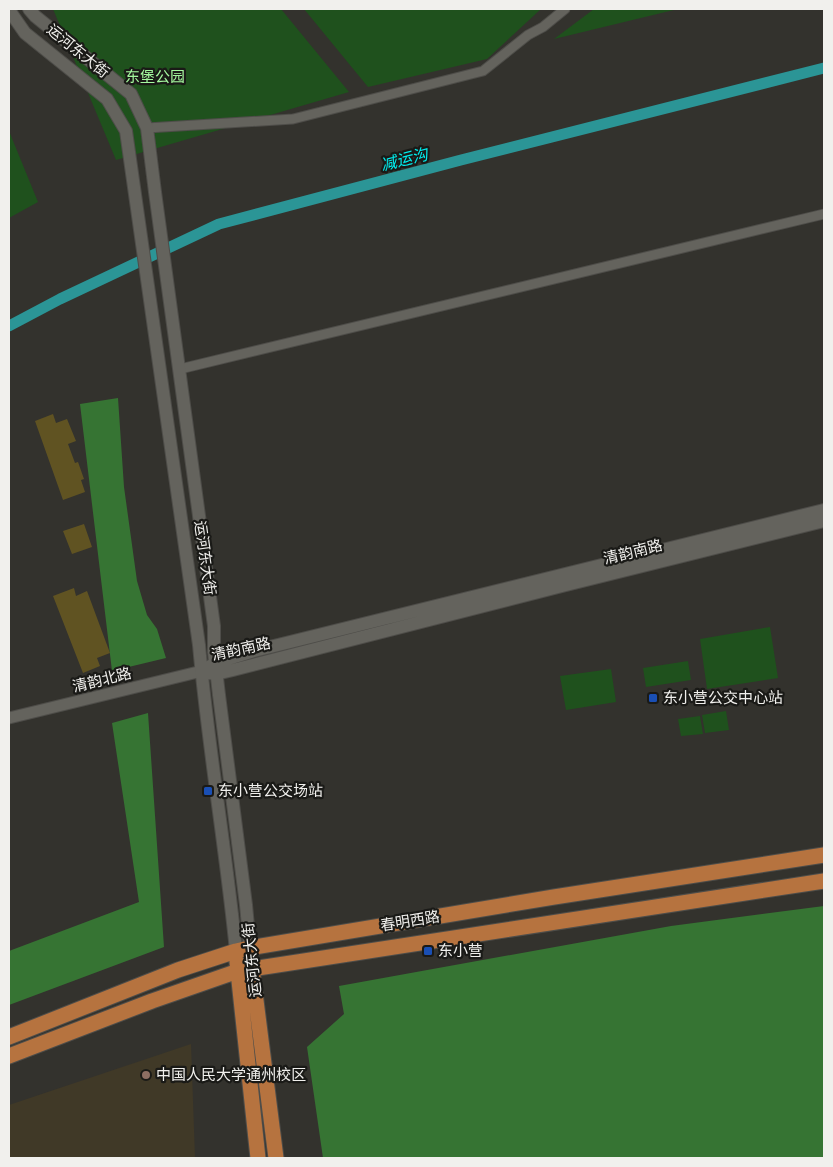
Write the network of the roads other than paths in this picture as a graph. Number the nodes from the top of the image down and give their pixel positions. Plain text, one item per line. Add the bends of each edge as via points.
1 (29, 9) edge
2 (565, 9) edge
3 (9, 10) edge
4 (147, 128) junction
5 (824, 214) edge
6 (180, 369) junction
7 (824, 510) edge
8 (824, 521) edge
9 (216, 669) junction
10 (202, 672) junction
11 (9, 718) edge
12 (824, 855) edge
13 (824, 881) edge
14 (243, 949) junction
15 (245, 970) junction
16 (9, 1037) edge
17 (9, 1056) edge
18 (258, 1158) edge
19 (276, 1158) edge

1 - 4 main road, 运河东大街 via 131,94
2 - 4 street via 483,71 293,119
3 - 10 main road, 运河东大街 via 26,33 107,99 126,131
4 - 6 main road, 运河东大街
5 - 6 street
6 - 9 main road, 运河东大街 via 214,626
7 - 9 main road, 清韵南路 via 254,651
8 - 9 main road, 清韵南路
9 - 10 main road, 清韵南路
9 - 14 main road, 运河东大街 via 246,905
10 - 11 street, 清韵北路
10 - 14 main road, 运河东大街 via 232,908
12 - 14 main road, 春明西路
13 - 15 main road, 春明西路
14 - 15 main road, 运河东大街
14 - 16 main road, 春明西路 via 178,970
15 - 17 main road, 春明西路 via 152,1001
15 - 18 main road, 运河东大街
15 - 19 main road, 运河东大街

